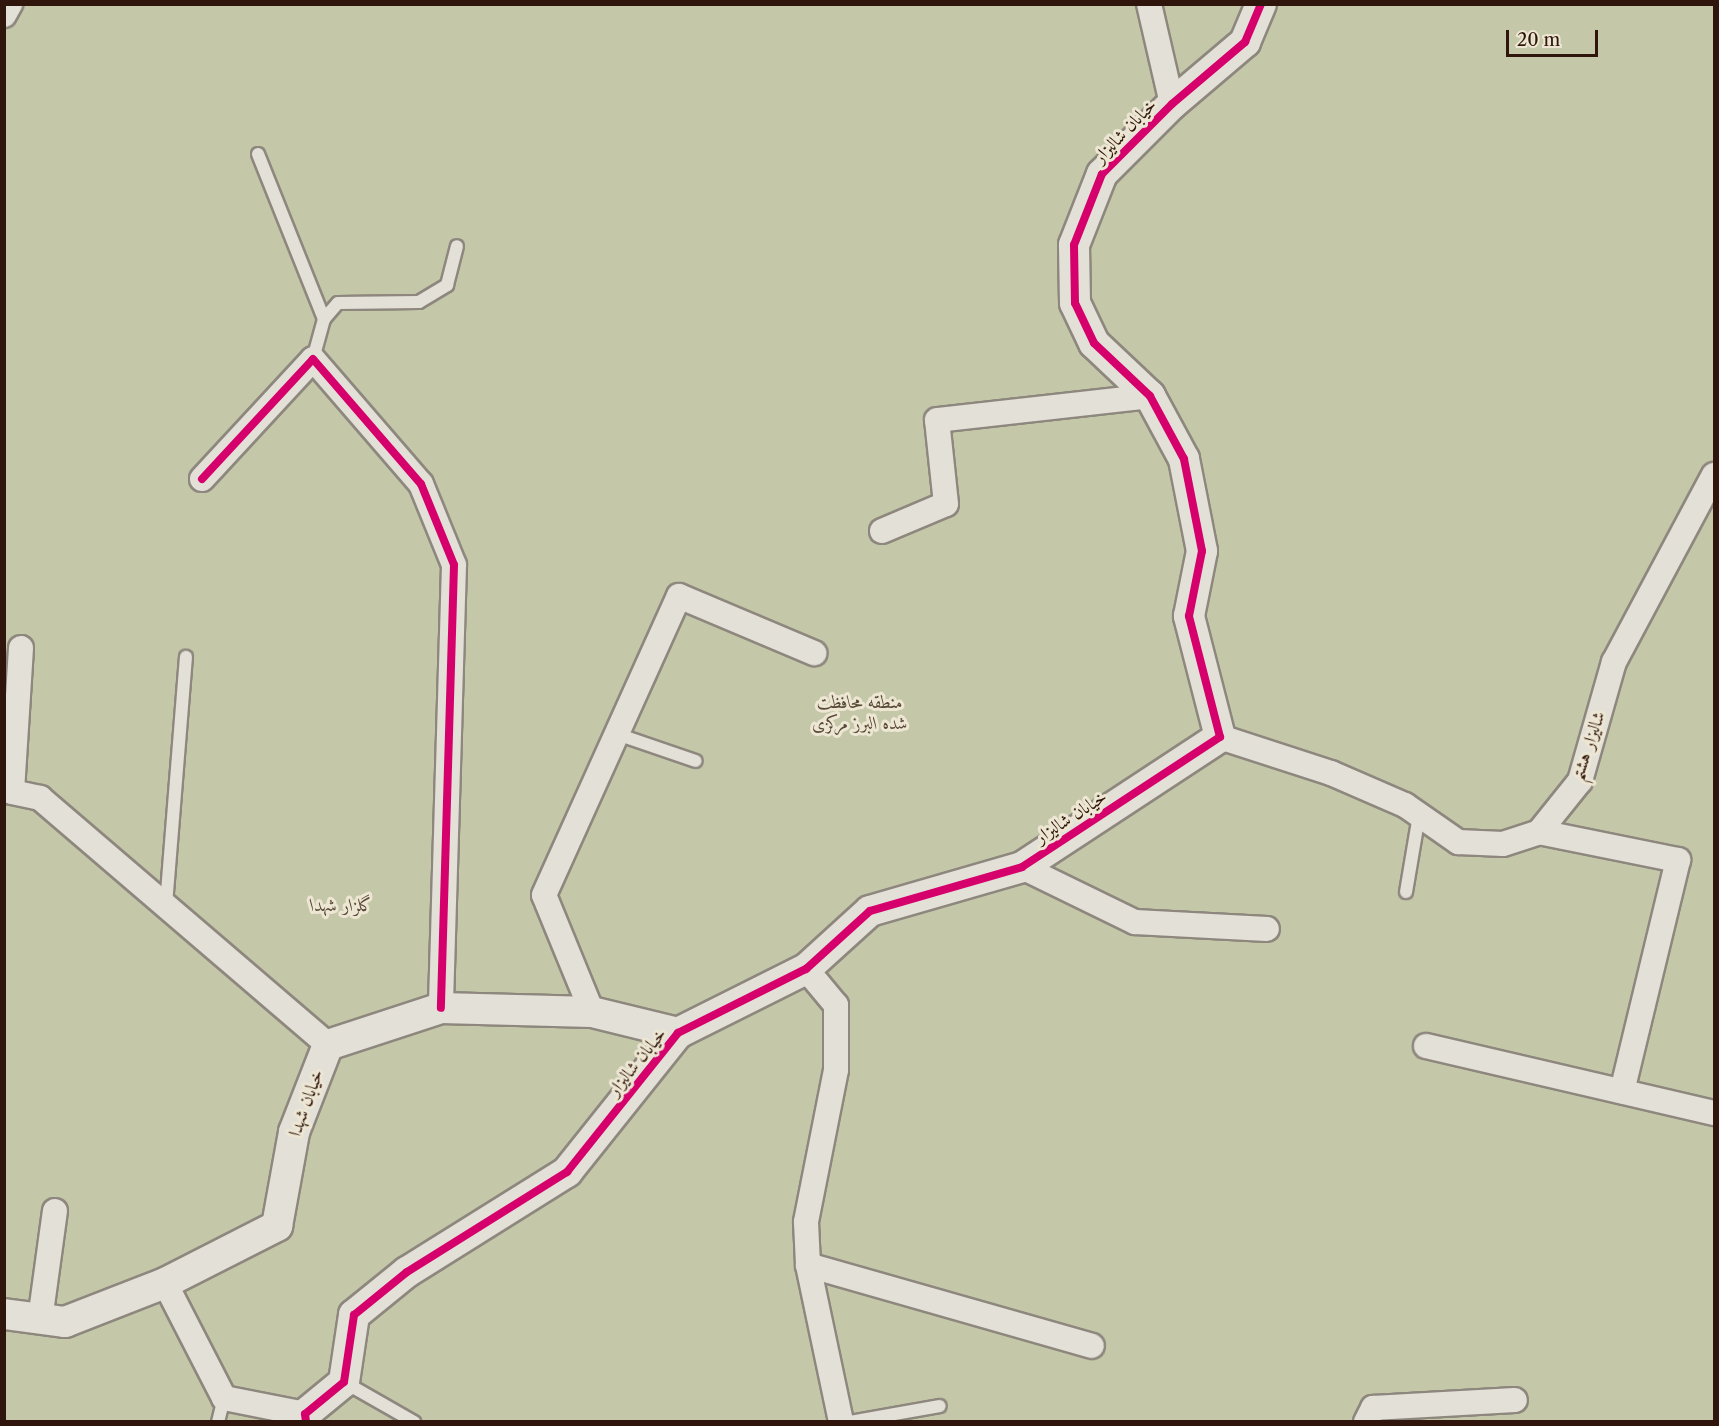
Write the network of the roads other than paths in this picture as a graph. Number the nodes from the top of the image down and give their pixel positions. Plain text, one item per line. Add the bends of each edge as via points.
1 (10, 4) edge
2 (1149, 4) edge
3 (1261, 4) edge
4 (4, 15) edge
5 (1172, 104) junction
6 (258, 154) dead end
7 (457, 246) dead end
8 (324, 319) junction
9 (313, 359) junction
10 (1150, 396) junction
11 (1714, 475) edge
12 (202, 479) dead end
13 (882, 531) dead end
14 (21, 648) dead end
15 (814, 653) dead end
16 (186, 657) dead end
17 (617, 734) junction
18 (1220, 737) junction
19 (696, 761) dead end
20 (8, 795) edge
21 (1419, 815) junction
22 (1539, 832) junction
23 (1022, 867) junction
24 (1406, 892) dead end
25 (166, 906) junction
26 (1267, 929) dead end
27 (806, 969) junction
28 (441, 1008) junction
29 (592, 1012) junction
30 (678, 1033) junction
31 (328, 1044) junction
32 (1426, 1046) dead end
33 (1622, 1090) junction
34 (1714, 1113) edge
35 (55, 1211) dead end
36 (808, 1264) junction
37 (165, 1283) junction
38 (4, 1314) edge
39 (40, 1320) junction
40 (1092, 1346) dead end
41 (344, 1382) junction
42 (224, 1398) junction
43 (1515, 1400) dead end
44 (940, 1406) dead end
45 (305, 1418) edge
46 (218, 1422) edge
47 (414, 1422) edge
48 (841, 1422) edge
49 (849, 1422) edge
50 (1366, 1422) edge

1 - 4 street
2 - 5 street
3 - 5 street, خیابان شالیزار via 1245,42
5 - 10 street, خیابان شالیزار via 1102,174 1074,245 1074,303 1094,343
6 - 8 lane
7 - 8 lane via 447,285 419,302 338,303
8 - 9 lane
9 - 12 street
9 - 28 street via 421,484 454,565
10 - 13 street via 937,420 946,504
10 - 18 street, خیابان شالیزار via 1184,459 1202,551 1189,616
11 - 22 street, شالیزار هشتم via 1614,662 1580,781
14 - 20 street
15 - 17 street via 680,596
16 - 25 lane
17 - 19 lane
17 - 29 street via 544,895
18 - 21 street via 1331,773
18 - 23 street, خیابان شالیزار
20 - 25 street via 40,798
21 - 22 street via 1458,842 1503,844
21 - 24 lane
22 - 33 street via 1678,860
23 - 26 street via 1135,922
23 - 27 street, خیابان شالیزار via 870,911
25 - 31 street
27 - 30 street, خیابان شالیزار
27 - 36 street via 836,1005 836,1070 806,1222
28 - 29 street
28 - 31 street
29 - 30 street
30 - 41 street, خیابان شالیزار via 567,1173 407,1272 354,1315
31 - 37 street, خیابان شهدا via 294,1131 277,1226
32 - 33 street
33 - 34 street
35 - 39 street
36 - 40 street
36 - 48 street
37 - 39 street, خیابان شهدا via 65,1322
37 - 42 street
38 - 39 street, خیابان شهدا
41 - 45 street
41 - 47 lane
42 - 45 street
42 - 46 lane
43 - 50 street via 1372,1408
44 - 49 lane

